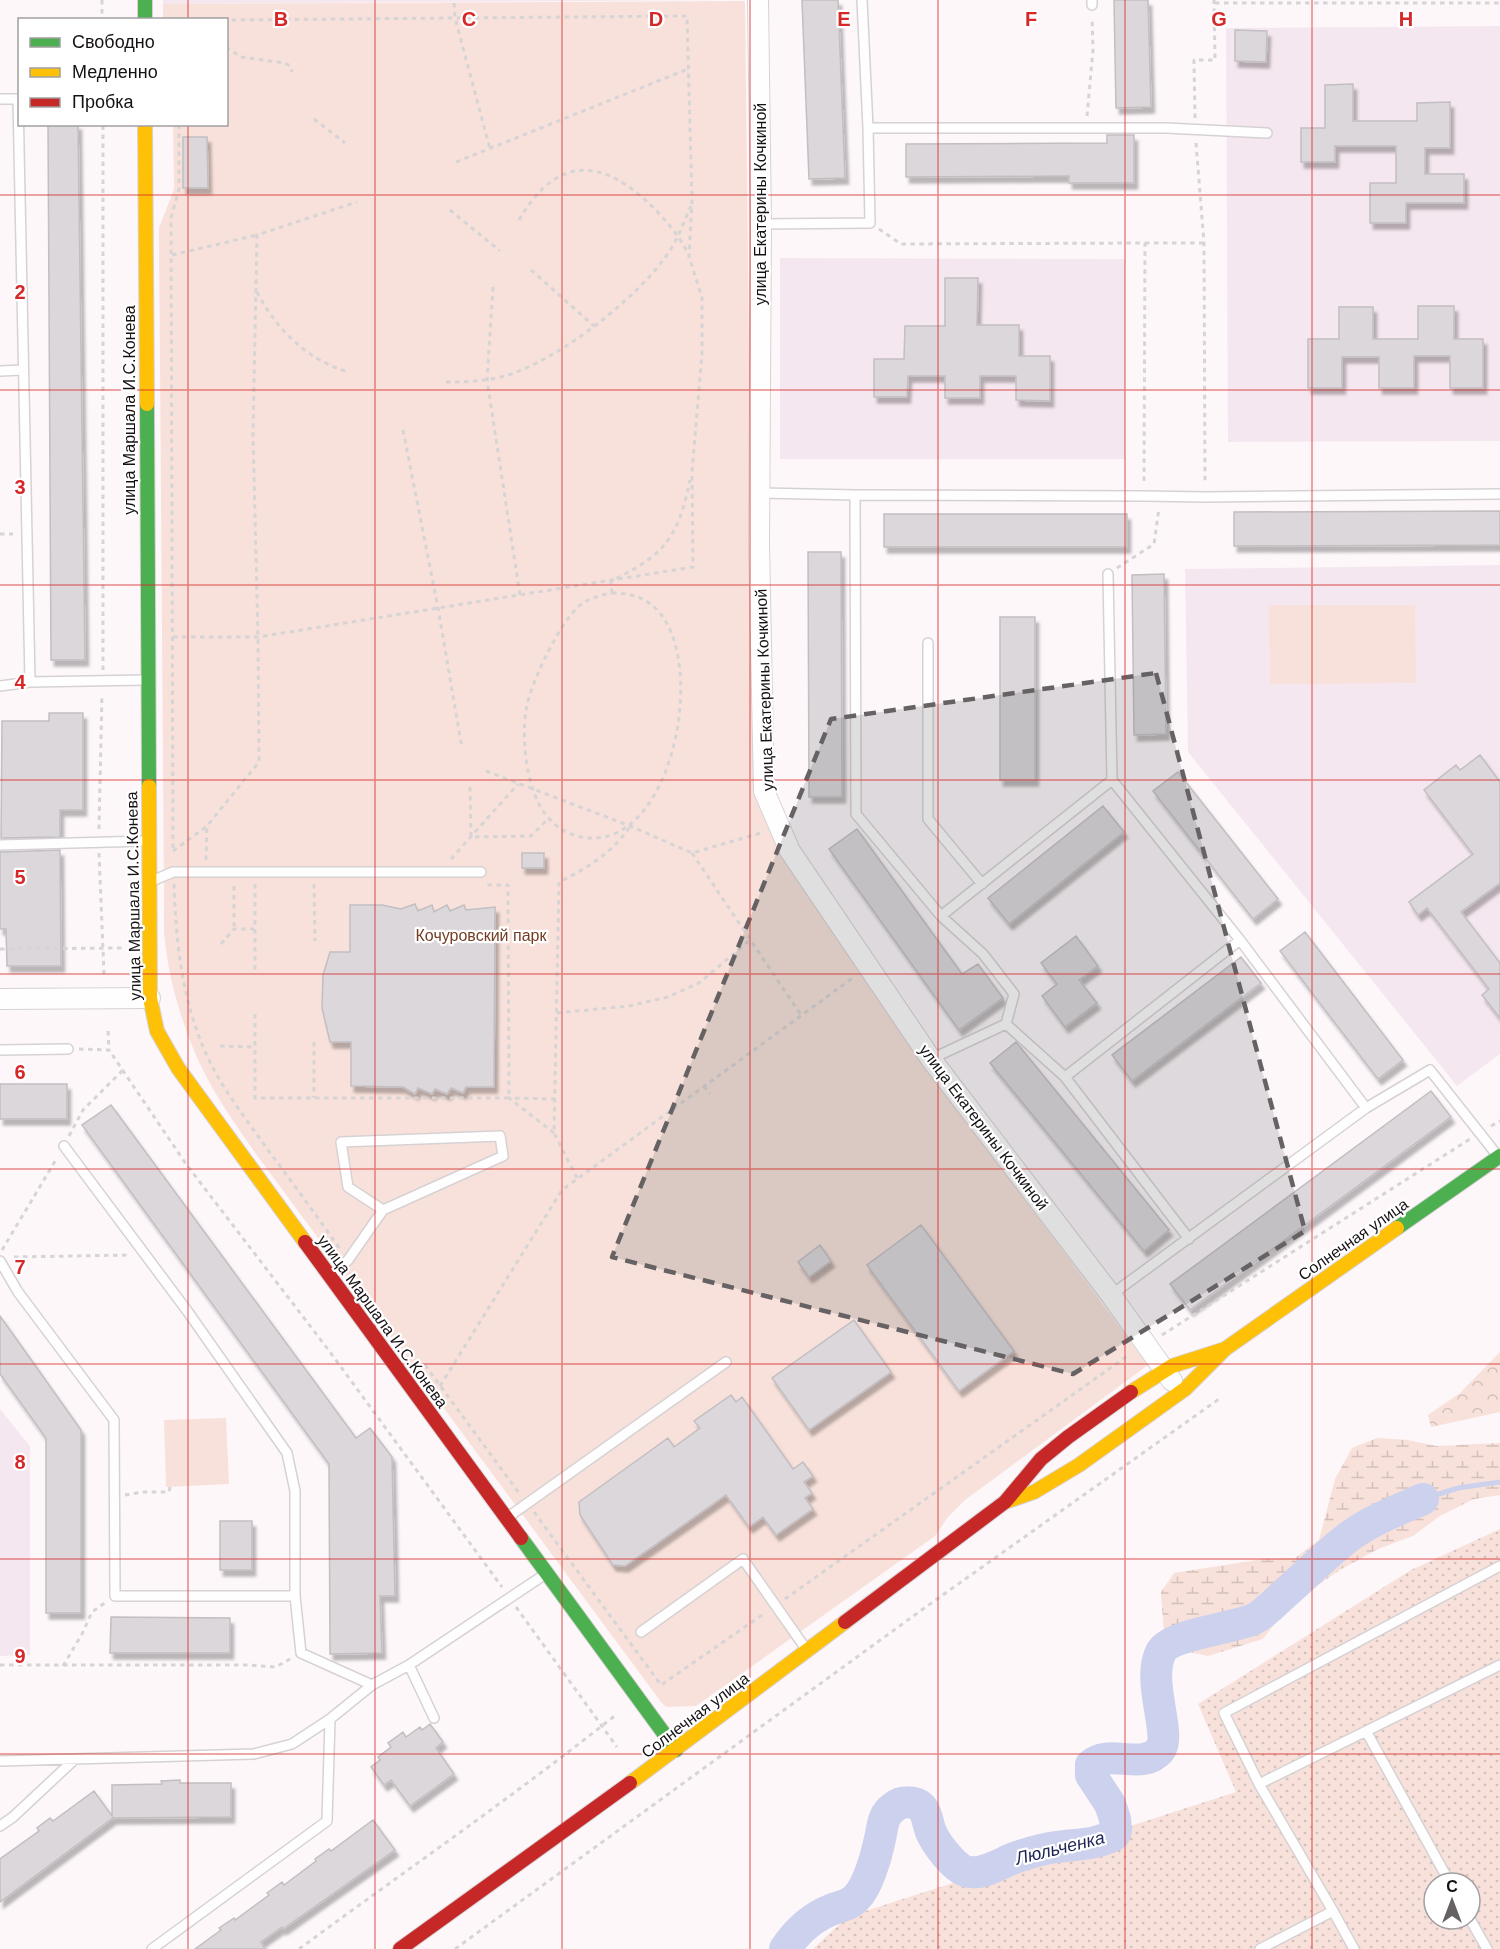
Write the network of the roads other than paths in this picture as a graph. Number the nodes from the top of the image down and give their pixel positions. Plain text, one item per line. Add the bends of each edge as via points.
1 (145, 0) edge
2 (758, 0) edge
3 (862, 0) edge
4 (145, 18) edge
5 (0, 99) edge
6 (18, 99) edge
7 (19, 126) edge
8 (145, 126) edge
9 (868, 128) junction
10 (1267, 133) dead end
11 (760, 224) junction
12 (22, 370) junction
13 (0, 371) edge
14 (759, 493) junction
15 (1500, 494) edge
16 (855, 495) junction
17 (1108, 574) road end
18 (927, 643) dead end
19 (147, 680) junction
20 (30, 682) junction
21 (0, 686) edge
22 (1112, 780) junction
23 (148, 841) junction
24 (0, 844) edge
25 (481, 872) dead end
26 (148, 882) junction
27 (982, 884) junction
28 (941, 916) junction
29 (1240, 940) junction
30 (150, 998) junction
31 (0, 999) edge
32 (1006, 1024) junction
33 (68, 1049) road end
34 (0, 1050) edge
35 (931, 1059) junction
36 (1065, 1077) junction
37 (1366, 1108) junction
38 (64, 1146) dead end
39 (1499, 1156) edge
40 (383, 1210) junction
41 (1189, 1239) junction
42 (0, 1261) edge
43 (330, 1278) junction
44 (1111, 1295) junction
45 (1225, 1349) junction
46 (726, 1362) dead end
47 (1164, 1370) junction
48 (1180, 1393) junction
49 (1005, 1502) junction
50 (506, 1519) junction
51 (1500, 1566) edge
52 (546, 1574) junction
53 (295, 1596) junction
54 (641, 1632) dead end
55 (807, 1651) junction
56 (409, 1665) junction
57 (1497, 1666) edge
58 (1500, 1678) edge
59 (372, 1685) junction
60 (434, 1718) dead end
61 (330, 1719) junction
62 (1366, 1731) junction
63 (676, 1750) junction
64 (75, 1759) junction
65 (0, 1761) edge
66 (1259, 1784) junction
67 (0, 1826) edge
68 (1443, 1871) edge
69 (1333, 1911) junction
70 (1477, 1931) edge
71 (152, 1949) edge
72 (400, 1949) edge
73 (1260, 1949) edge
74 (1354, 1949) edge
75 (1487, 1949) edge

1 - 4 main road
2 - 11 street, улица Екатерины Кочкиной
3 - 9 lane
5 - 6 lane
7 - 12 lane
8 - 19 main road, улица Маршала И.С.Конева
9 - 10 lane via 1086,127
9 - 11 lane via 870,223
11 - 14 street, улица Екатерины Кочкиной
12 - 13 lane
12 - 20 lane
14 - 16 lane
14 - 35 street, улица Екатерины Кочкиной via 764,790 789,851
15 - 16 lane
16 - 28 lane via 856,814
17 - 22 lane
18 - 27 lane via 927,819
19 - 20 lane
19 - 23 main road, улица Маршала И.С.Конева
20 - 21 lane
22 - 27 lane
22 - 29 lane
23 - 24 lane
23 - 26 main road, улица Маршала И.С.Конева
25 - 26 lane via 173,872
26 - 30 main road, улица Маршала И.С.Конева
27 - 28 lane
28 - 32 lane via 983,954 1014,994
29 - 36 lane
29 - 37 lane
30 - 31 street
30 - 43 main road, улица Маршала И.С.Конева via 157,1031 178,1068
32 - 35 lane
32 - 36 lane
33 - 34 lane
35 - 44 street, улица Екатерины Кочкиной
36 - 41 lane
37 - 39 lane via 1430,1070
37 - 41 lane
38 - 53 lane via 287,1453 295,1491
39 - 45 main road, Солнечная улица
40 - 40 lane via 503,1156 500,1136 341,1142 348,1187
40 - 43 lane via 348,1260
41 - 44 lane
42 - 53 lane via 18,1292 114,1420 115,1596
43 - 50 main road, улица Маршала И.С.Конева
44 - 47 street, улица Екатерины Кочкиной
45 - 47 main road, Солнечная улица
45 - 48 main road, Солнечная улица
46 - 50 lane
47 - 48 street, улица Екатерины Кочкиной
47 - 49 main road, Солнечная улица via 1041,1459
48 - 49 main road, Солнечная улица via 1052,1482
49 - 55 main road, Солнечная улица
50 - 52 main road, улица Маршала И.С.Конева
51 - 66 lane via 1224,1713
52 - 56 lane
52 - 63 main road, улица Маршала И.С.Конева
53 - 59 lane via 301,1653
54 - 55 lane via 743,1558
55 - 63 main road, Солнечная улица
56 - 59 lane
56 - 60 lane
57 - 58 lane
57 - 62 lane
59 - 61 lane
61 - 64 lane via 292,1744 254,1754
61 - 71 lane via 327,1821
62 - 66 lane
62 - 68 lane
63 - 72 main road, Солнечная улица
64 - 65 lane
64 - 67 lane
66 - 69 lane
69 - 73 lane
69 - 74 lane
70 - 75 lane

